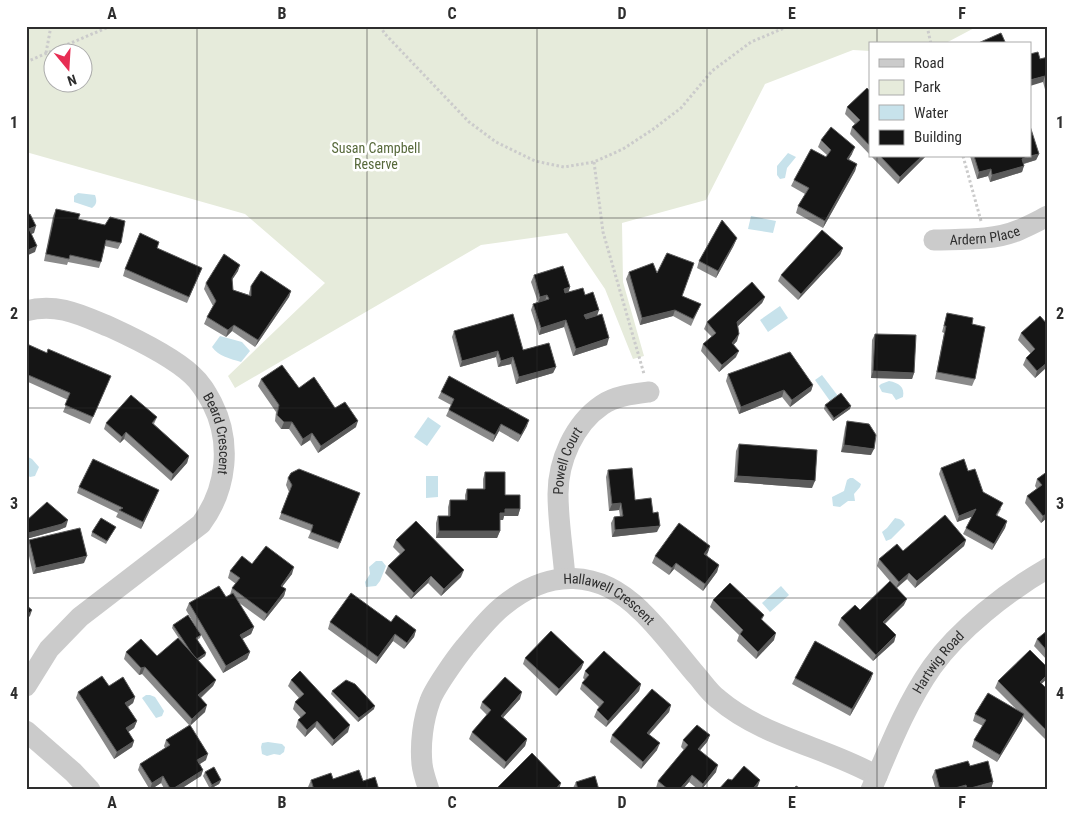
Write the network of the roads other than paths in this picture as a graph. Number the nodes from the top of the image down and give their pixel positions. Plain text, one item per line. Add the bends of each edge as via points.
1 (1043, 226) edge
2 (934, 240) dead end
3 (26, 310) edge
4 (649, 392) road end
5 (1048, 568) edge
6 (565, 578) junction
7 (26, 686) edge
8 (26, 731) edge
9 (874, 783) edge
10 (90, 790) edge
11 (429, 790) edge

1 - 2 street, Ardern Place via 986,238
3 - 7 street, Beard Crescent via 54,308 73,311 129,336 184,368 204,388 216,411 224,437 225,464 216,498 201,524 80,617 49,649
4 - 6 street, Powell Court via 626,395 603,404 585,419 572,439 560,467 558,494
5 - 9 street, Hartwig Road via 1000,600 964,631 932,666
6 - 9 street, Hallawell Crescent via 590,580 624,595 642,611 717,699 751,722 778,735 858,765
6 - 11 street, Hallawell Crescent via 542,584 504,605 488,619 454,661 430,700 422,733 422,764
8 - 10 street

